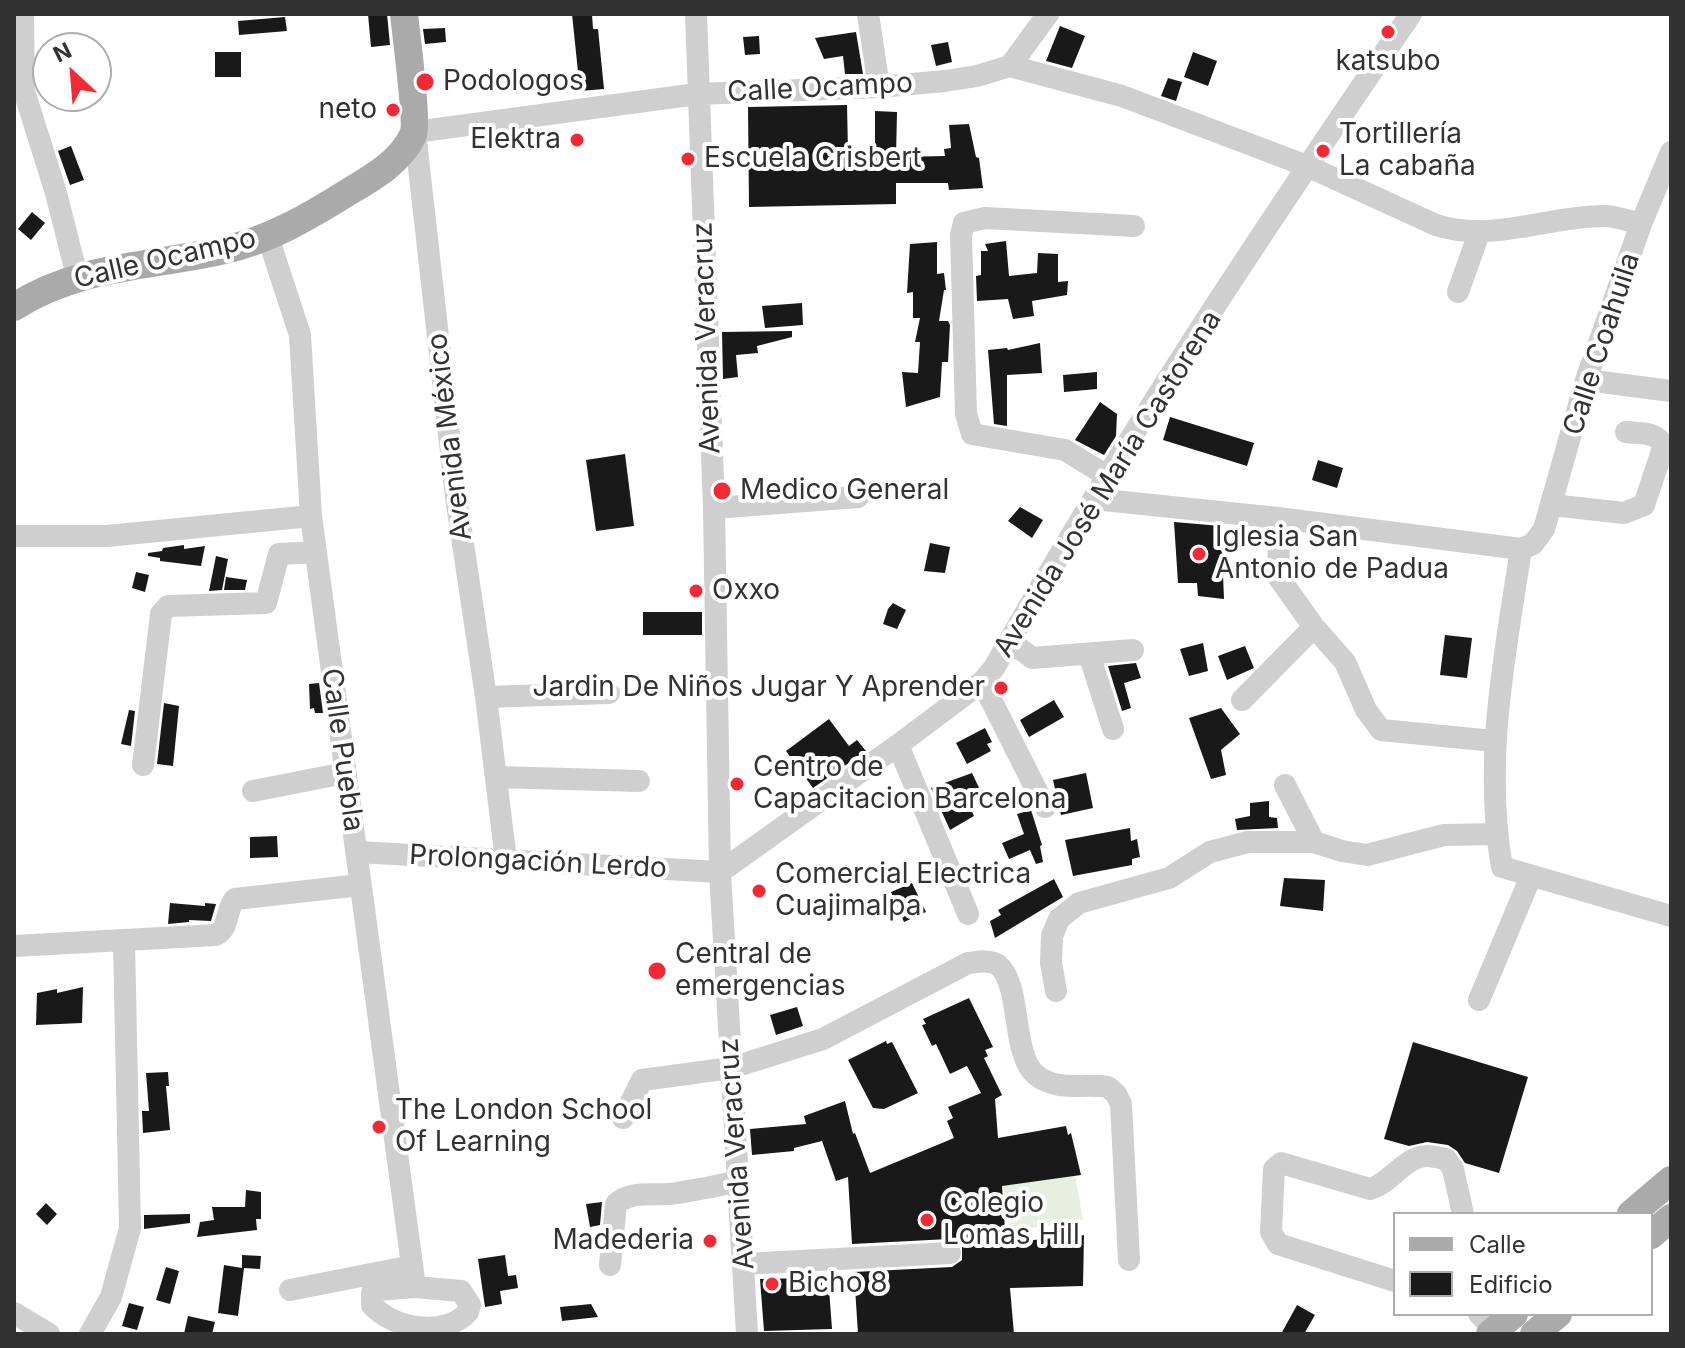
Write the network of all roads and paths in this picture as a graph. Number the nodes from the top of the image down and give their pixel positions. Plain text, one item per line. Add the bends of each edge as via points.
1 (23, 14) edge
2 (404, 14) edge
3 (696, 14) edge
4 (868, 14) edge
5 (1048, 14) edge
6 (1411, 14) edge
7 (1010, 66) junction
8 (879, 87) junction
9 (697, 94) junction
10 (415, 132) junction
11 (1669, 163) edge
12 (1307, 166) junction
13 (1641, 224) junction
14 (1134, 226) dead end
15 (1479, 233) junction
16 (268, 237) junction
17 (77, 276) junction
18 (1458, 292) dead end
19 (14, 307) edge
20 (1586, 380) junction
21 (1671, 391) edge
22 (1626, 432) dead end
23 (1107, 476) junction
24 (858, 497) dead end
25 (1094, 499) junction
26 (1552, 505) junction
27 (714, 508) junction
28 (311, 516) junction
29 (1278, 518) junction
30 (14, 536) edge
31 (1530, 544) junction
32 (316, 552) junction
33 (1314, 627) junction
34 (1007, 645) junction
35 (1133, 650) dead end
36 (1089, 654) junction
37 (982, 682) junction
38 (609, 693) dead end
39 (486, 697) junction
40 (1242, 700) dead end
41 (1113, 729) dead end
42 (1494, 741) junction
43 (898, 745) junction
44 (143, 765) dead end
45 (345, 773) junction
46 (497, 777) junction
47 (639, 781) dead end
48 (1285, 785) dead end
49 (253, 791) dead end
50 (1045, 807) dead end
51 (1496, 834) junction
52 (1314, 842) junction
53 (357, 852) junction
54 (506, 860) junction
55 (720, 872) junction
56 (1531, 876) junction
57 (360, 885) junction
58 (968, 914) dead end
59 (1671, 916) edge
60 (124, 942) junction
61 (14, 946) edge
62 (1056, 991) dead end
63 (1479, 1000) dead end
64 (731, 1068) junction
65 (623, 1118) dead end
66 (1671, 1180) edge
67 (739, 1181) junction
68 (1463, 1212) edge
69 (1633, 1212) edge
70 (1671, 1218) edge
71 (1653, 1233) edge
72 (950, 1253) dead end
73 (1129, 1260) dead end
74 (744, 1264) junction
75 (610, 1265) dead end
76 (1393, 1280) edge
77 (290, 1290) dead end
78 (14, 1313) edge
79 (1556, 1316) edge
80 (49, 1334) edge
81 (90, 1334) edge
82 (747, 1334) edge
83 (1534, 1334) edge

1 - 17 street via 24,91
2 - 10 main road, Avenida México
3 - 9 street, Avenida Veracruz
4 - 8 street
5 - 7 street
6 - 12 street, Avenida José María Castorena
7 - 8 street, Calle Ocampo via 977,76
7 - 12 street via 1122,96
8 - 9 street, Calle Ocampo
9 - 10 street, Calle Ocampo
9 - 27 street, Avenida Veracruz
10 - 16 main road, Calle Ocampo via 384,170
10 - 39 street, Avenida México via 456,497
11 - 13 street, Calle Coahuila
12 - 15 street via 1436,225
12 - 23 street, Avenida José María Castorena
13 - 15 street via 1606,216
13 - 20 street, Calle Coahuila
14 - 23 street via 985,218 964,223 961,235 966,414 972,434 1065,450
15 - 18 street
16 - 17 main road, Calle Ocampo via 221,251
16 - 28 street, Calle Puebla via 301,343
17 - 19 main road, Calle Ocampo
20 - 21 street
20 - 26 street, Calle Coahuila
22 - 26 street via 1662,441 1644,505 1624,513
23 - 25 street, Avenida José María Castorena
24 - 27 street
25 - 29 street
25 - 34 street, Avenida José María Castorena
26 - 31 street, Calle Coahuila
27 - 55 street, Avenida Veracruz
28 - 30 street via 107,536
28 - 32 street, Calle Puebla
29 - 31 street
29 - 33 street via 1279,578
31 - 42 street, Calle Coahuila
32 - 44 street via 279,554 266,603 168,606 161,614
32 - 45 street, Calle Puebla
33 - 40 street
33 - 42 street via 1345,662 1381,730
34 - 36 street via 1032,658
34 - 37 street, Avenida José María Castorena
35 - 36 street
36 - 41 street
37 - 43 street, Avenida José María Castorena
37 - 50 street
38 - 39 street
39 - 46 street, Avenida México
42 - 51 street, Calle Coahuila
43 - 55 street, Avenida José María Castorena
43 - 58 street
45 - 49 street
45 - 53 street, Calle Puebla
46 - 47 street
46 - 54 street, Avenida México
48 - 52 street
51 - 52 street via 1444,835 1367,855
51 - 56 street, Calle Coahuila via 1502,867
52 - 62 street via 1248,842 1210,852 1169,878 1079,903 1059,919 1052,936
53 - 54 street, Prolongación Lerdo
53 - 57 street, Calle Puebla
54 - 55 street, Prolongación Lerdo
55 - 64 street, Avenida Veracruz
56 - 59 street, Calle Coahuila
56 - 63 street
57 - 60 street via 242,896 230,905 225,926 216,935
57 - 77 street, Calle Puebla via 414,1276
60 - 61 street
60 - 81 street via 130,1228 111,1297
64 - 65 street via 642,1080
64 - 67 street, Avenida Veracruz
64 - 73 street via 823,1039 968,963 998,965 1007,977 1025,1060 1033,1074 1049,1083 1108,1087 1121,1104
66 - 69 main road
67 - 74 street, Avenida Veracruz
67 - 75 street via 623,1198 616,1204
68 - 76 street via 1446,1159 1414,1159 1370,1189 1281,1163 1274,1169 1271,1232 1278,1244
70 - 71 main road
72 - 74 street
74 - 82 street, Avenida Veracruz
78 - 80 street
79 - 83 main road

